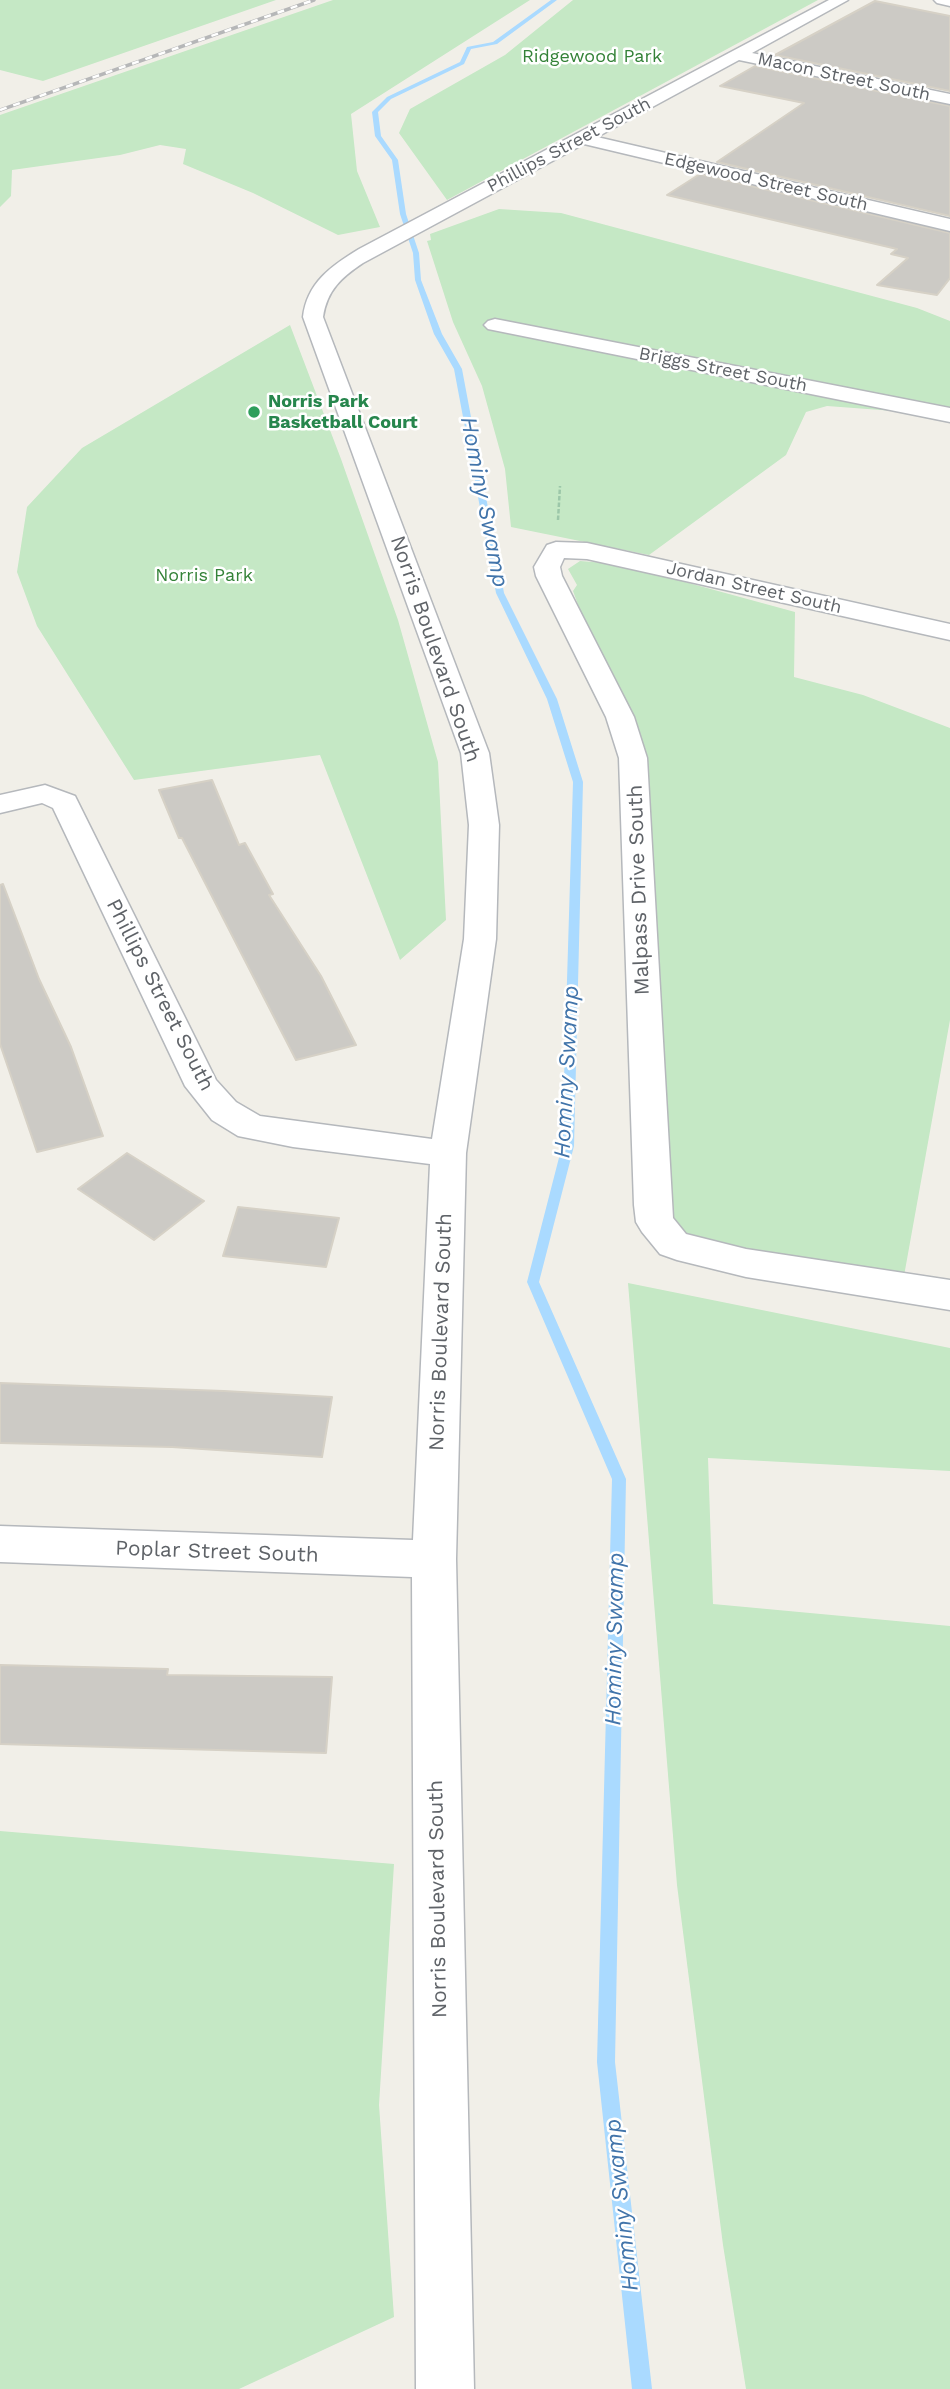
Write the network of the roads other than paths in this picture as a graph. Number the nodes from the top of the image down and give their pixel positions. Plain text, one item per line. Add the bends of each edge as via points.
1 (840, 0) edge
2 (942, 0) edge
3 (950, 1) edge
4 (737, 55) junction
5 (950, 99) edge
6 (581, 138) junction
7 (950, 225) edge
8 (314, 306) joint
9 (495, 325) dead end
10 (949, 414) edge
11 (556, 550) joint
12 (950, 632) edge
13 (45, 794) joint
14 (0, 804) edge
15 (448, 1153) junction
16 (950, 1295) edge
17 (0, 1544) edge
18 (433, 1559) junction
19 (445, 2389) edge

1 - 4 street, Phillips Street South
2 - 3 street
4 - 5 street, Macon Street South
4 - 6 street, Phillips Street South
6 - 7 street, Edgewood Street South
6 - 8 street, Phillips Street South via 337,271 322,286
8 - 15 street, Norris Boulevard South via 313,317 475,753 484,825 480,939
9 - 10 street, Briggs Street South
11 - 12 street, Jordan Street South via 600,554
11 - 16 street, Malpass Drive South via 547,567 548,576 620,717 633,758 655,1222 673,1244 690,1250
13 - 14 street
13 - 15 street, Phillips Street South via 65,802 202,1086 224,1111 251,1127 293,1135
15 - 18 street, Norris Boulevard South
17 - 18 street, Poplar Street South
18 - 19 street, Norris Boulevard South

